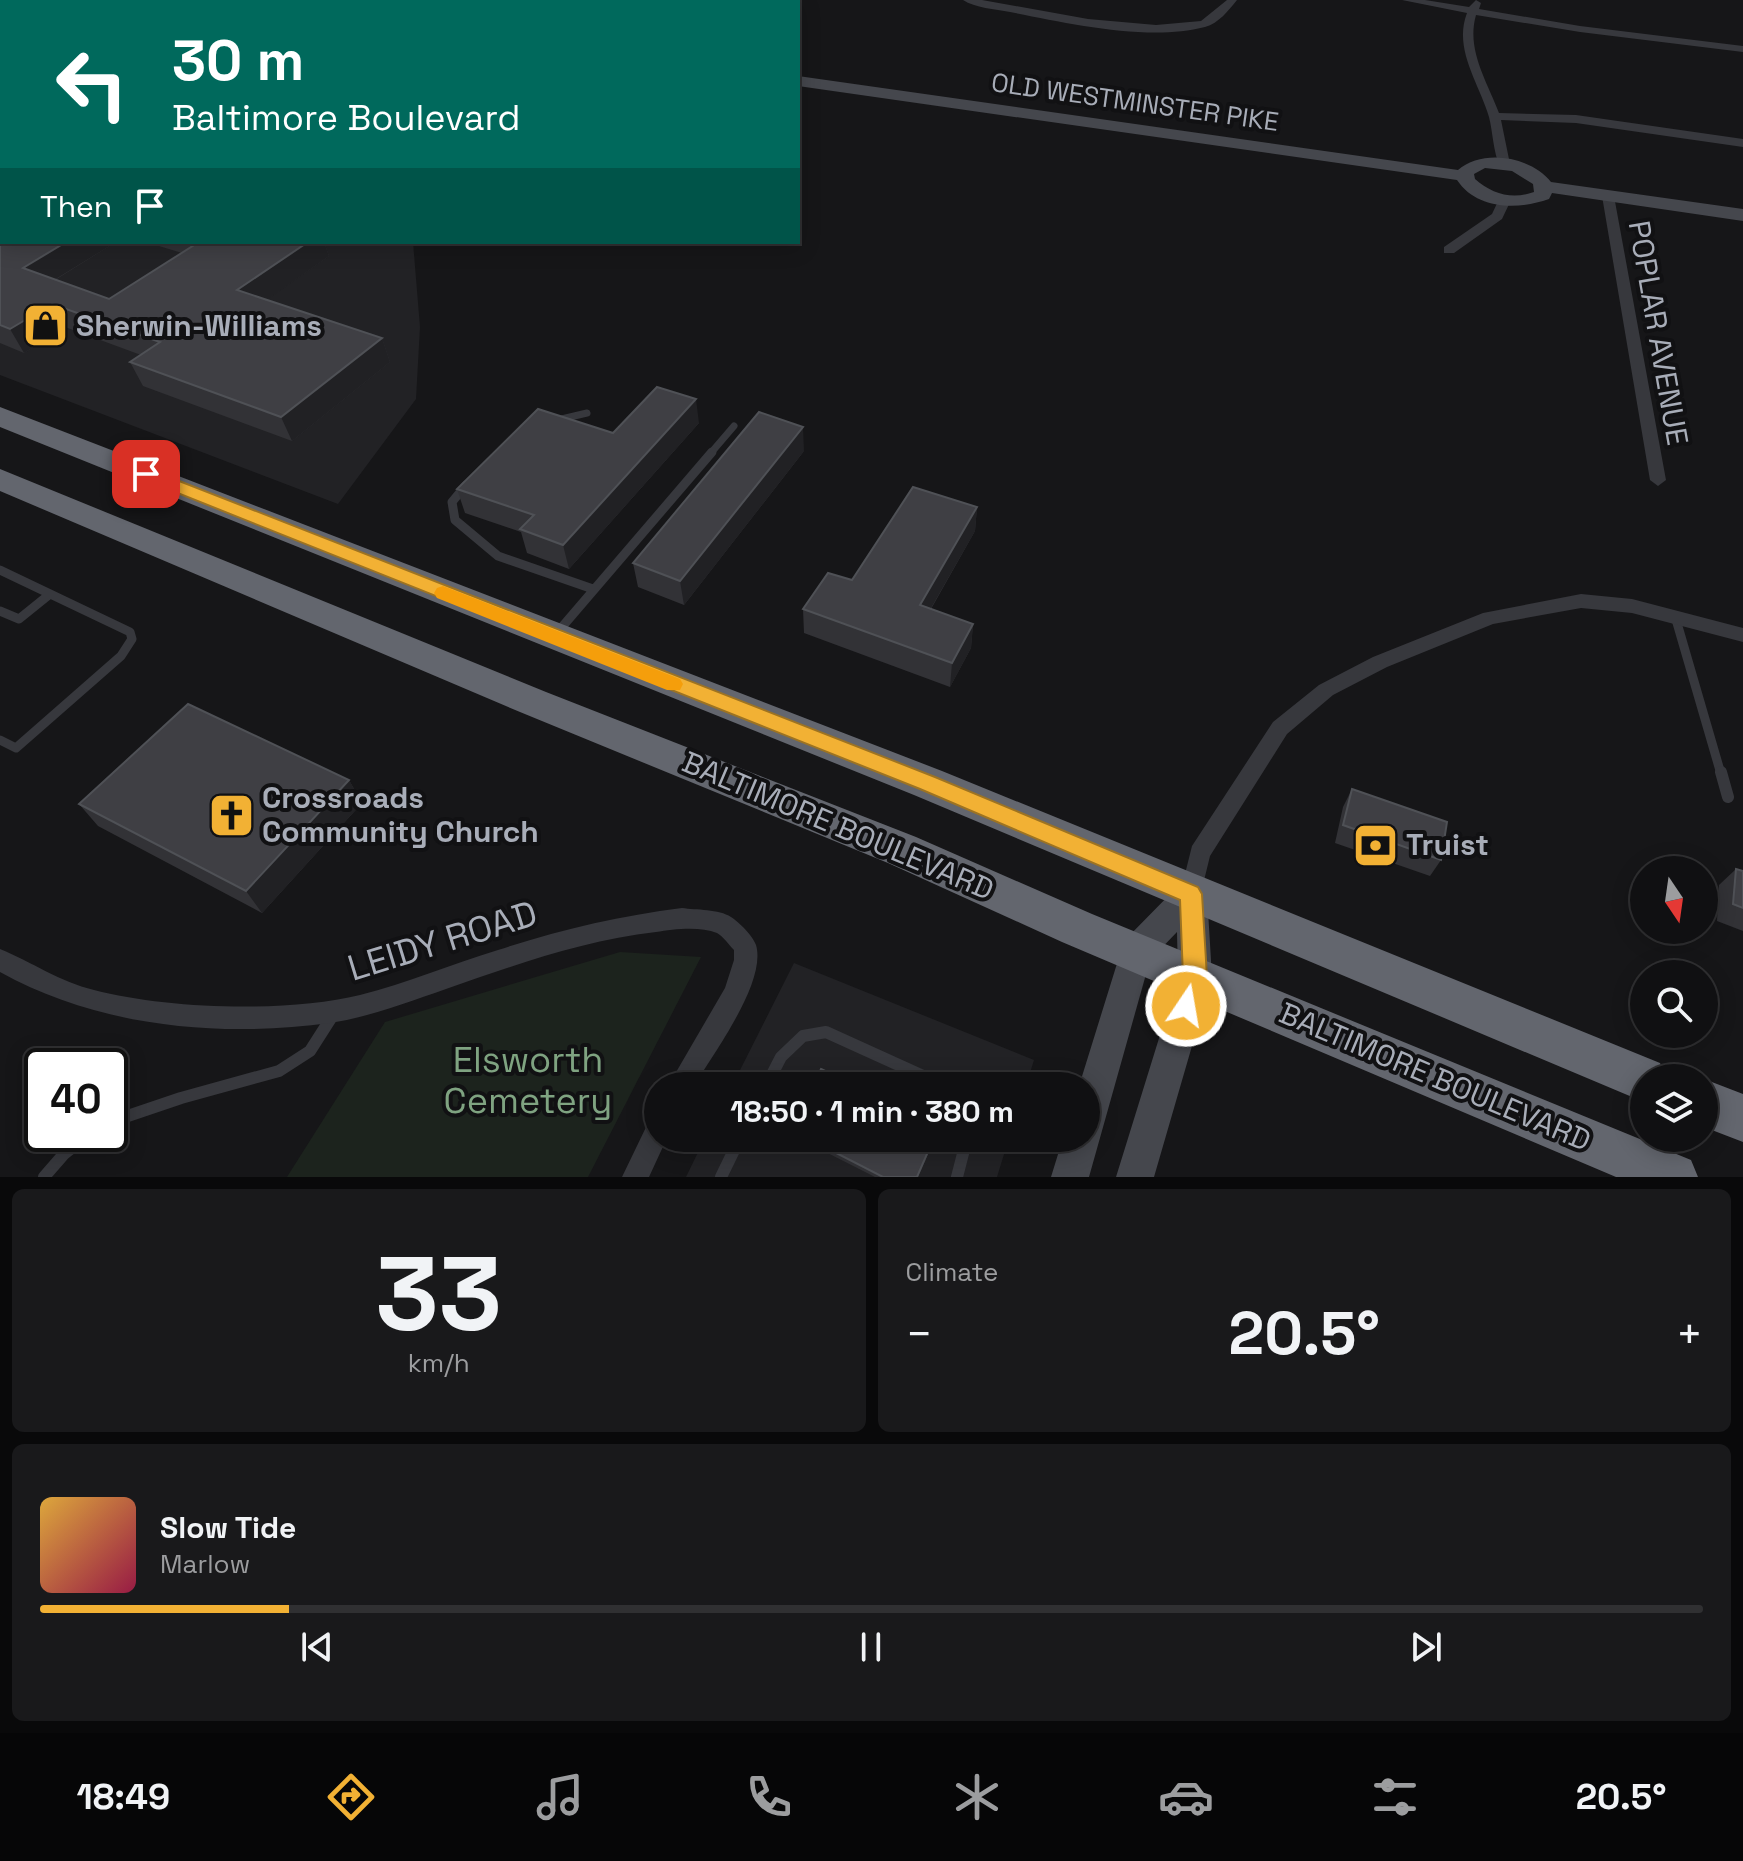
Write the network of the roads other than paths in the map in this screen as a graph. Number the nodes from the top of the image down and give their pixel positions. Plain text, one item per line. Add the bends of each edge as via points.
1 (968, 0) edge
2 (1232, 0) edge
3 (1407, 0) edge
4 (1474, 5) edge
5 (1743, 49) edge
6 (800, 81) edge
7 (1495, 116) junction
8 (1743, 143) edge
9 (1504, 164) junction
10 (1465, 176) junction
11 (1545, 187) junction
12 (1608, 196) junction
13 (1505, 200) junction
14 (1743, 215) edge
15 (1449, 250) dead end
16 (587, 413) dead end
17 (0, 416) edge
18 (547, 423) edge
19 (734, 426) dead end
20 (473, 476) edge
21 (0, 479) edge
22 (1658, 480) dead end
23 (0, 570) edge
24 (593, 589) junction
25 (50, 594) junction
26 (0, 611) edge
27 (1675, 616) junction
28 (1743, 635) edge
29 (554, 637) junction
30 (0, 740) edge
31 (1728, 797) dead end
32 (1191, 894) junction
33 (1136, 952) junction
34 (0, 961) edge
35 (1195, 977) junction
36 (337, 1009) junction
37 (688, 1072) edge
38 (773, 1072) edge
39 (914, 1072) edge
40 (1630, 1073) edge
41 (1100, 1074) edge
42 (1718, 1108) edge
43 (128, 1116) edge
44 (1743, 1118) edge
45 (66, 1152) edge
46 (647, 1152) edge
47 (733, 1152) edge
48 (963, 1152) edge
49 (1077, 1152) edge
50 (44, 1177) edge
51 (635, 1177) edge
52 (721, 1177) edge
53 (957, 1177) edge
54 (1070, 1177) edge
55 (1135, 1177) edge
56 (1674, 1177) edge

1 - 2 street via 1177,28 1207,23
3 - 4 street
4 - 5 street via 1580,29
4 - 7 street via 1469,55
6 - 10 main road, OLD WESTMINSTER PIKE
7 - 8 street via 1576,119
7 - 9 street
9 - 10 main road via 1473,166
9 - 11 main road via 1530,172
10 - 13 main road via 1476,191
11 - 12 main road
11 - 13 main road via 1530,201
12 - 14 main road
12 - 22 street, POPLAR AVENUE
13 - 15 street via 1497,216
16 - 18 lane
17 - 29 highway
19 - 24 lane
20 - 24 lane via 452,502 455,520 498,556
21 - 33 highway, BALTIMORE BOULEVARD via 902,850
23 - 25 lane
24 - 29 lane
25 - 26 lane via 19,619
25 - 30 lane via 130,632 131,645 16,748
27 - 28 street
27 - 31 lane
27 - 32 street via 1581,601 1490,618 1326,690 1280,728 1244,781 1200,853
29 - 32 highway via 928,783
32 - 33 main road
32 - 35 main road
32 - 40 highway
33 - 35 highway, BALTIMORE BOULEVARD
33 - 41 main road
34 - 36 street, LEIDY ROAD via 103,1003 204,1016
35 - 55 main road
35 - 56 highway, BALTIMORE BOULEVARD
36 - 37 street, LEIDY ROAD via 417,991 558,940 648,921 714,921 733,929 745,946 746,964 727,1010
36 - 43 lane via 310,1051 279,1071
38 - 39 lane via 803,1036 826,1032
42 - 44 highway
45 - 50 lane
46 - 51 street
47 - 52 lane
48 - 53 lane
49 - 54 main road

